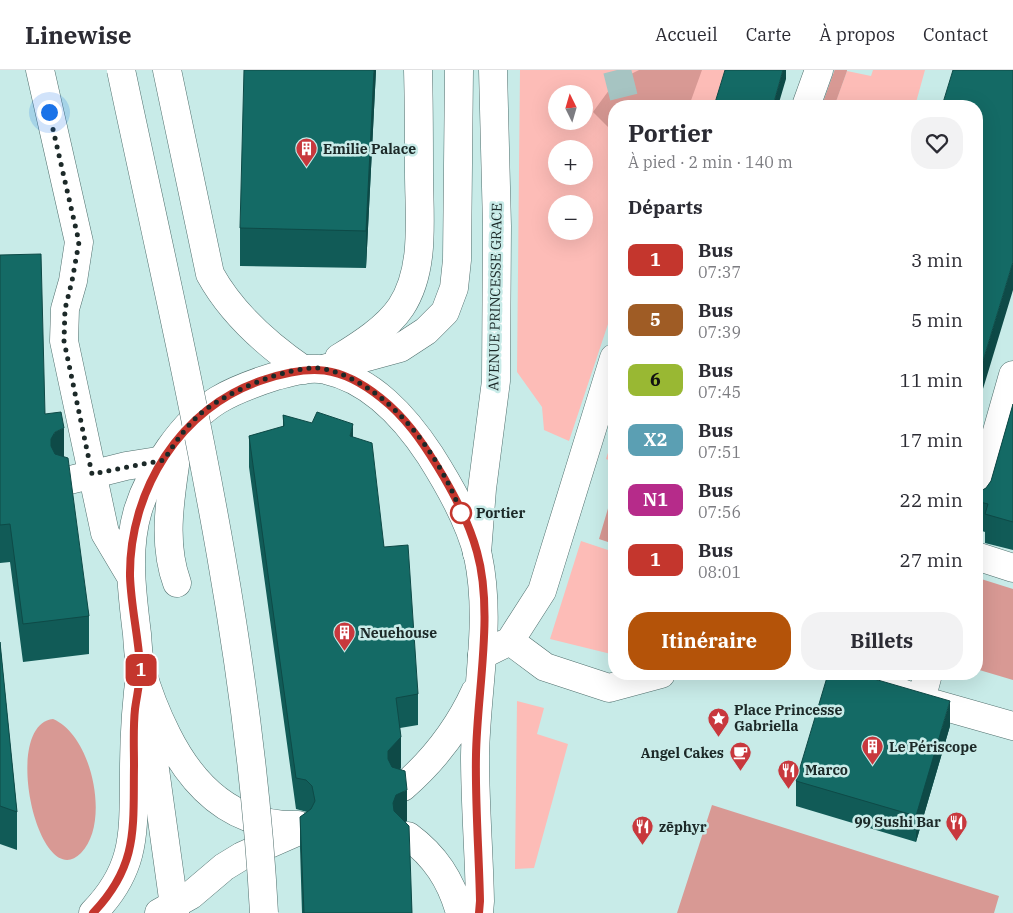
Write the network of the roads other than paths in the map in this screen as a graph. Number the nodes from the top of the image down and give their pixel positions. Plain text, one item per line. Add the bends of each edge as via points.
1 (40, 70) edge
2 (122, 70) edge
3 (167, 70) edge
4 (418, 70) edge
5 (460, 70) edge
6 (493, 70) edge
7 (819, 70) edge
8 (808, 100) edge
9 (313, 369) junction
10 (1013, 375) edge
11 (608, 377) edge
12 (179, 437) junction
13 (164, 460) junction
14 (92, 474) junction
15 (983, 480) edge
16 (66, 481) edge
17 (477, 553) junction
18 (983, 558) edge
19 (1013, 568) edge
20 (130, 575) junction
21 (177, 584) dead end
22 (510, 641) junction
23 (141, 668) junction
24 (481, 668) junction
25 (639, 680) edge
26 (866, 680) edge
27 (926, 680) edge
28 (920, 700) junction
29 (1013, 726) edge
30 (403, 787) edge
31 (408, 836) edge
32 (169, 910) edge
33 (93, 913) edge
34 (264, 913) edge
35 (460, 913) edge
36 (479, 913) edge

1 - 14 main road via 79,242 65,309 64,341
2 - 34 main road, bridge via 212,499 234,629 253,779
3 - 9 main road via 210,274 223,298 262,337
4 - 9 main road via 419,235 417,264 410,291 400,309 381,328 355,348
5 - 9 main road via 457,260 454,288 445,312 426,331 400,348
6 - 17 main road, AVENUE PRINCESSE GRACE via 496,381
7 - 8 main road
9 - 12 main road via 259,381 219,399
9 - 17 main road via 351,378 397,411 417,435 444,478
10 - 15 main road
11 - 22 main road via 542,591
12 - 13 main road
12 - 21 main road via 168,549
13 - 14 main road
13 - 20 main road via 148,483 138,512
14 - 16 main road
14 - 20 main road via 105,534
17 - 24 main road via 483,588
18 - 19 main road
20 - 23 main road
22 - 24 main road
22 - 25 main road via 544,667 609,688
23 - 32 main road
23 - 32 main road via 158,718 204,791 249,817 298,828 224,867
23 - 33 main road via 135,711 135,803 131,850 122,873
24 - 30 main road via 458,726 421,771
24 - 36 main road via 475,758
26 - 28 main road
27 - 28 main road
28 - 29 main road
31 - 35 main road via 425,848 438,864 448,879

